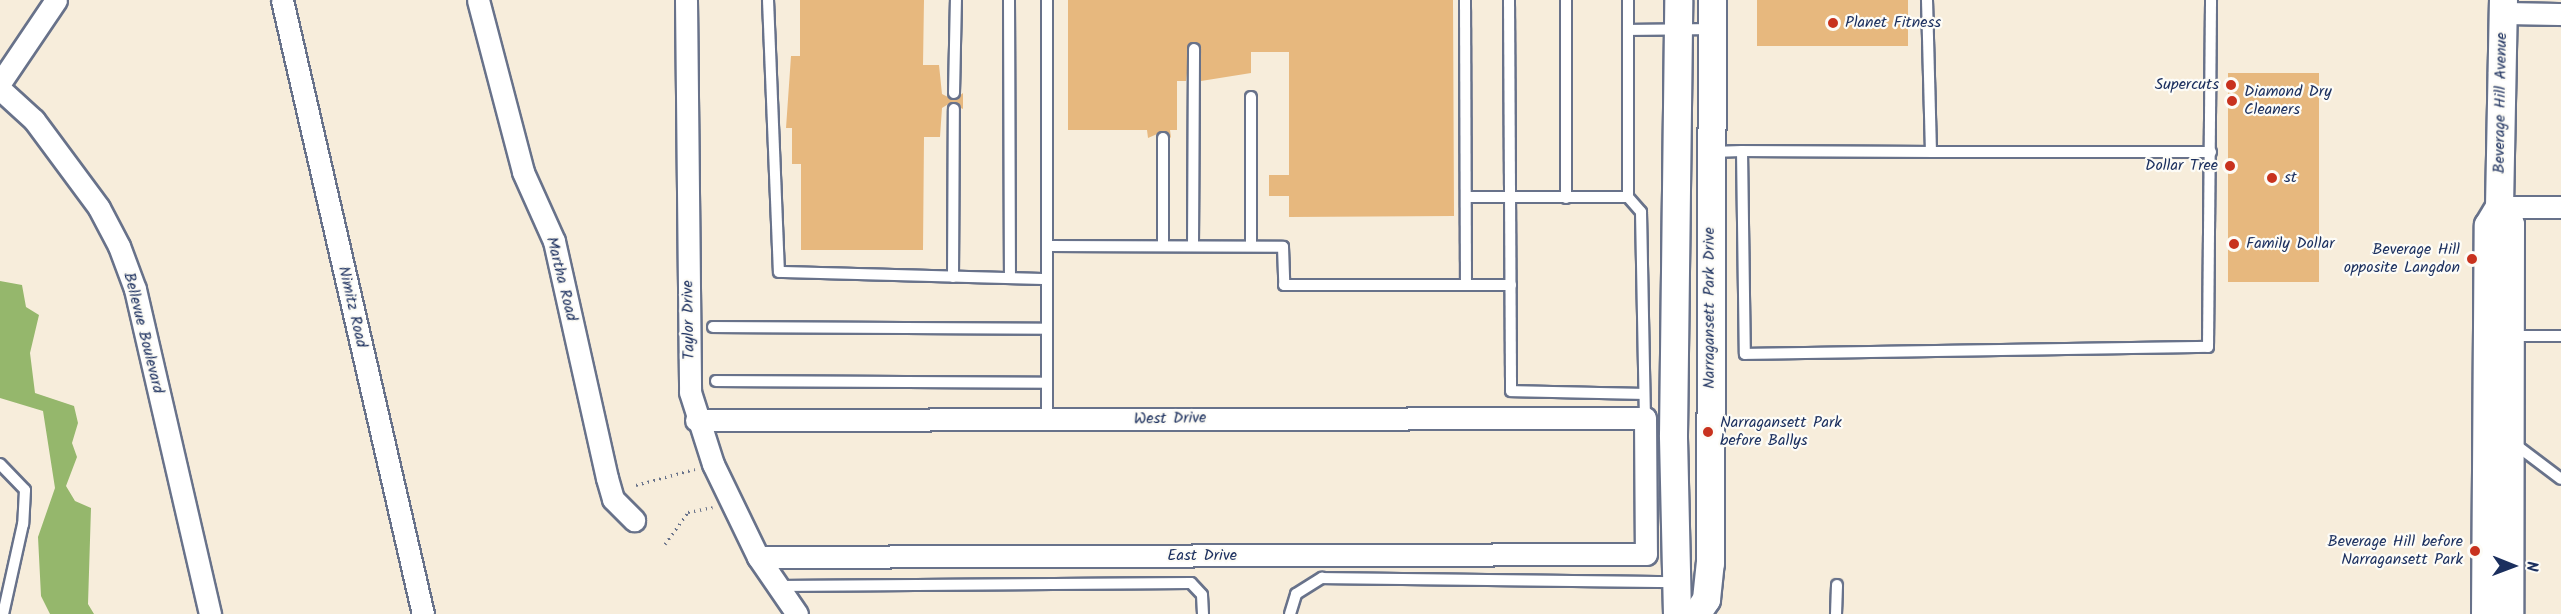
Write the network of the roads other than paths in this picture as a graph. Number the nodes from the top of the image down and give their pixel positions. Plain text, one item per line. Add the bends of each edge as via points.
1 (56, 0) edge
2 (282, 0) edge
3 (478, 0) edge
4 (686, 0) edge
5 (768, 0) edge
6 (956, 0) edge
7 (1009, 0) edge
8 (1047, 0) edge
9 (1465, 0) edge
10 (1509, 0) edge
11 (1566, 0) edge
12 (1628, 0) edge
13 (1678, 0) edge
14 (1712, 0) edge
15 (1927, 0) edge
16 (2211, 0) edge
17 (2503, 7) edge
18 (2561, 14) edge
19 (1712, 29) junction
20 (1628, 30) junction
21 (1678, 30) junction
22 (1194, 49) dead end
23 (0, 82) edge
24 (0, 89) edge
25 (954, 93) dead end
26 (1251, 97) dead end
27 (954, 109) dead end
28 (1163, 138) dead end
29 (1742, 151) junction
30 (1711, 152) junction
31 (1931, 152) junction
32 (2211, 152) junction
33 (1466, 197) junction
34 (1628, 197) junction
35 (1510, 198) junction
36 (1566, 198) junction
37 (2499, 207) junction
38 (2561, 207) edge
39 (1047, 246) junction
40 (1163, 246) junction
41 (1193, 246) junction
42 (1251, 246) junction
43 (953, 277) junction
44 (1010, 278) junction
45 (1047, 279) junction
46 (1466, 285) junction
47 (1511, 285) junction
48 (714, 327) dead end
49 (1047, 329) junction
50 (2498, 336) junction
51 (2561, 336) edge
52 (716, 381) dead end
53 (1047, 383) junction
54 (1641, 394) junction
55 (1645, 418) junction
56 (696, 420) junction
57 (1047, 420) junction
58 (2498, 440) junction
59 (0, 464) edge
60 (2561, 479) edge
61 (634, 520) dead end
62 (758, 557) junction
63 (1674, 582) junction
64 (1836, 585) dead end
65 (774, 586) junction
66 (3, 614) edge
67 (210, 614) edge
68 (423, 614) edge
69 (797, 614) edge
70 (1203, 614) edge
71 (1290, 614) edge
72 (1677, 614) edge
73 (1696, 614) edge
74 (1836, 614) edge
75 (2485, 614) edge
76 (2509, 614) edge

1 - 23 street
2 - 68 street, Nimitz Road
3 - 61 street, Martha Road via 516,152 554,241 607,478 614,499
4 - 56 street, Taylor Drive via 690,392
5 - 43 lane via 779,272
6 - 25 lane
7 - 44 lane
8 - 39 lane
9 - 33 lane
10 - 35 lane
11 - 36 lane
12 - 20 lane
13 - 21 street, Narragansett Park Drive
14 - 19 street, Narragansett Park Drive
15 - 31 lane
16 - 32 lane
17 - 18 street
17 - 37 street, Beverage Hill Avenue
19 - 21 lane
19 - 30 street, Narragansett Park Drive
20 - 21 lane
20 - 34 lane
21 - 63 street, Narragansett Park Drive
22 - 41 lane
24 - 67 street, Bellevue Boulevard via 34,120 99,208 119,246 135,289
26 - 42 lane
27 - 43 lane
28 - 40 lane
29 - 30 lane
29 - 31 lane
29 - 32 lane via 1745,354 2208,347
30 - 73 street, Narragansett Park Drive via 1710,563 1706,599
31 - 32 lane
33 - 35 lane
33 - 46 lane
34 - 36 lane
34 - 54 lane via 1641,212
35 - 36 lane
35 - 47 lane
37 - 38 street
37 - 50 street, Beverage Hill Avenue via 2488,225
39 - 40 lane
39 - 45 lane
40 - 41 lane
41 - 42 lane
42 - 46 lane via 1283,246 1284,285
43 - 44 lane
44 - 45 lane
45 - 49 lane
46 - 47 lane
47 - 54 lane via 1511,391
48 - 49 lane
49 - 53 lane
50 - 51 lane
50 - 58 street, Beverage Hill Avenue
52 - 53 lane
53 - 57 lane
54 - 55 lane
55 - 57 street, West Drive
55 - 62 street, East Drive via 1646,554
56 - 57 street, West Drive
56 - 62 street, Taylor Drive
58 - 60 lane
58 - 75 street, Beverage Hill Avenue
58 - 76 street, Beverage Hill Avenue
59 - 66 lane via 25,490 23,525
62 - 65 street, Taylor Drive
63 - 71 lane via 1322,578 1296,594
63 - 72 street, Narragansett Park Drive
64 - 74 lane
65 - 69 street, Taylor Drive
65 - 70 lane via 1191,583 1202,595

